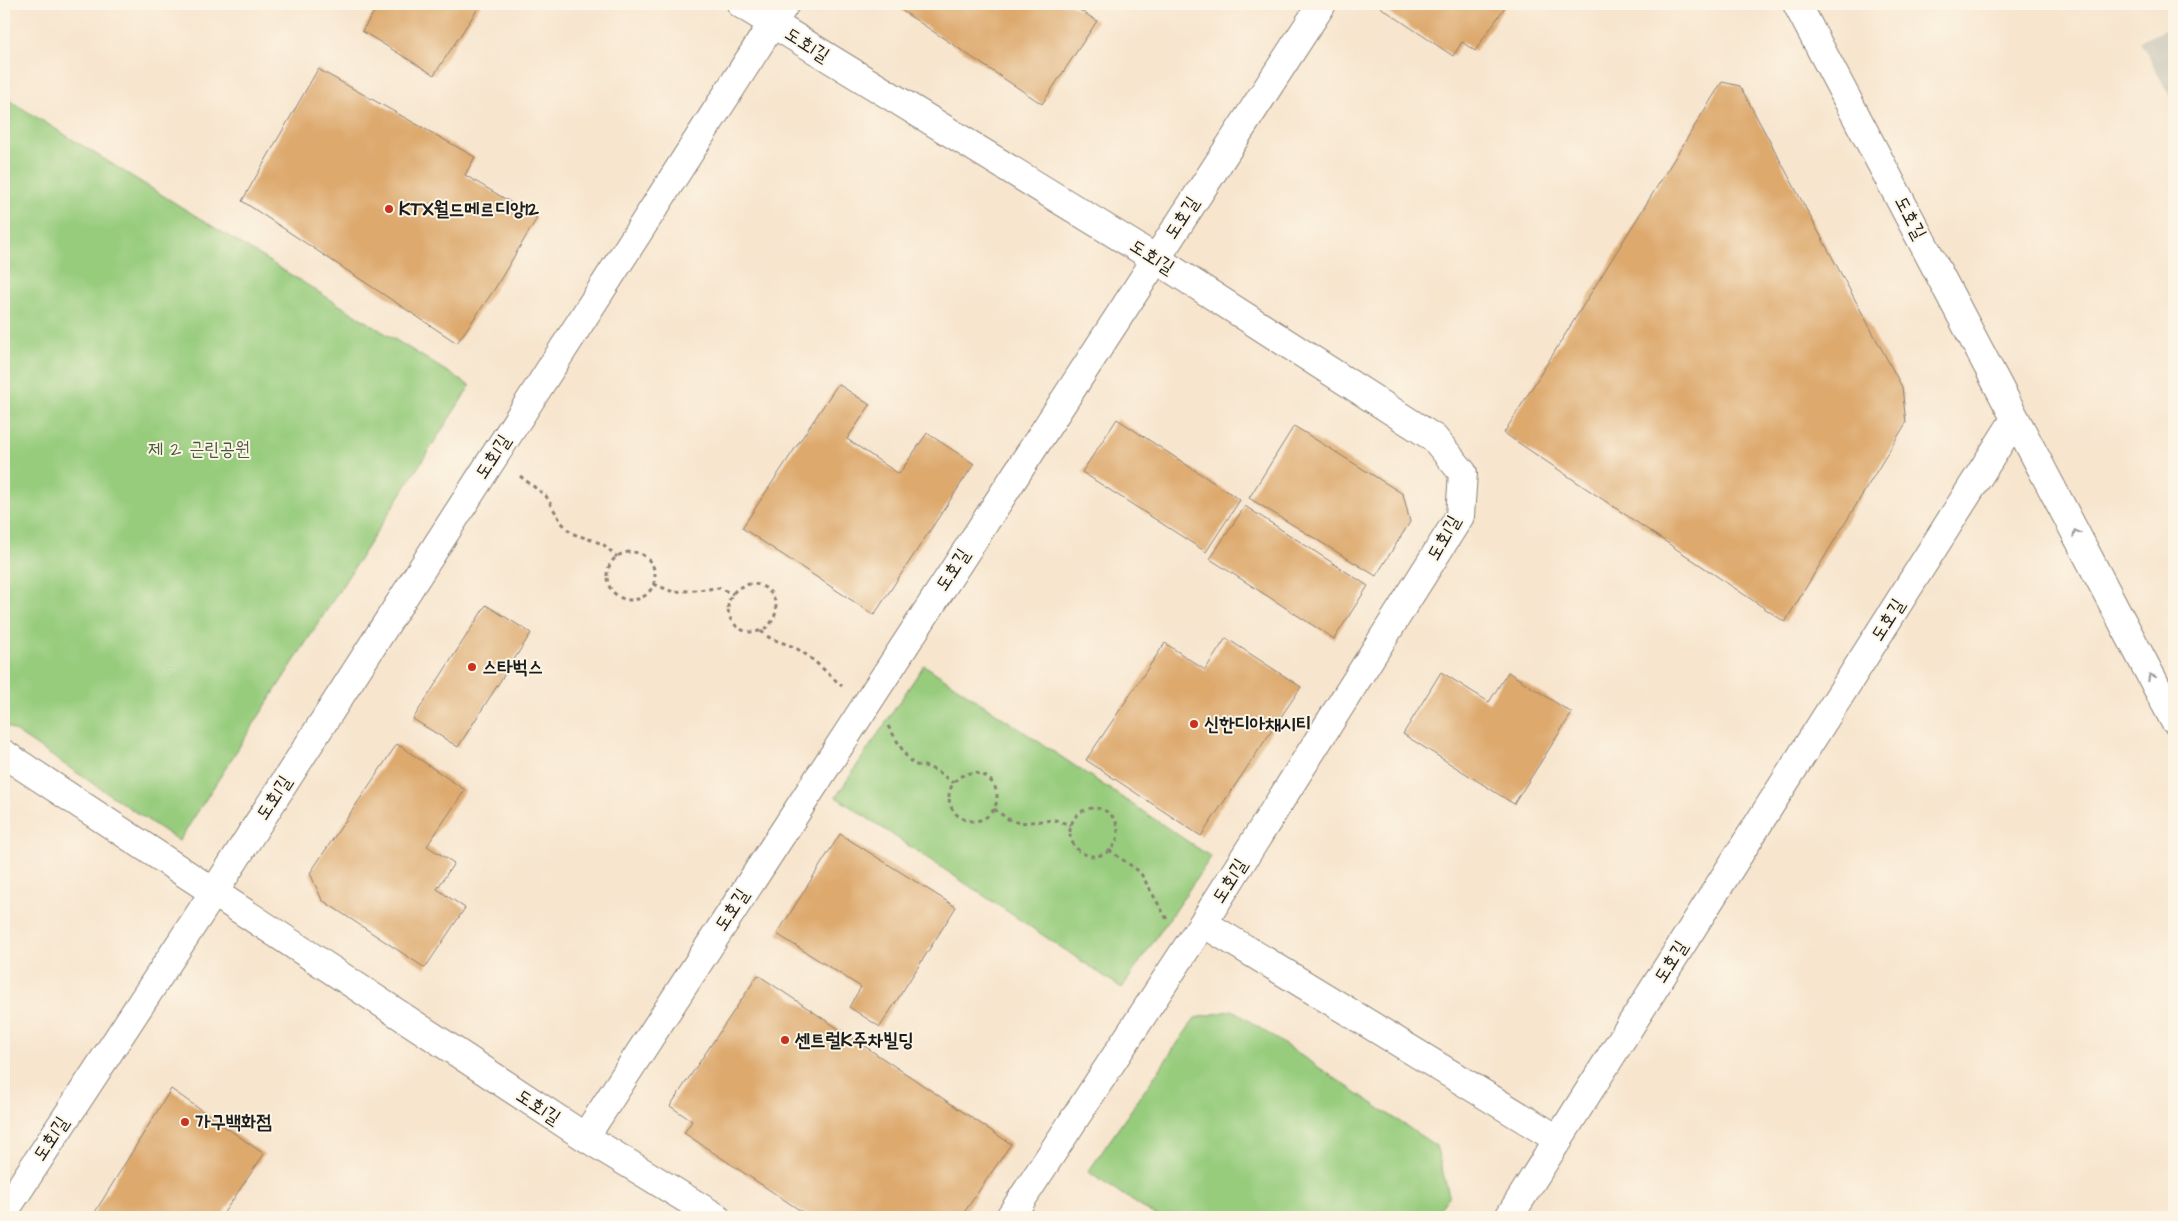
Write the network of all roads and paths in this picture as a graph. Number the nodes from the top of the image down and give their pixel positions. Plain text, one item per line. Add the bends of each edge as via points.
1 (740, 4) edge
2 (1322, 4) edge
3 (1797, 4) edge
4 (778, 14) edge
5 (1156, 259) junction
6 (2015, 419) junction
7 (494, 456) junction
8 (617, 557) junction
9 (654, 584) junction
10 (733, 594) junction
11 (2174, 720) edge
12 (4, 754) edge
13 (994, 809) junction
14 (1071, 825) junction
15 (1109, 850) junction
16 (214, 892) junction
17 (1203, 924) junction
18 (1185, 949) junction
19 (585, 1137) junction
20 (1559, 1140) junction
21 (4, 1212) edge
22 (716, 1217) edge
23 (1010, 1217) edge
24 (1509, 1217) edge

1 - 4 street, 도호1길
2 - 5 street, 도호길
3 - 6 street, 도호길
4 - 5 street, 도호1길
4 - 7 street, 도호1길
5 - 17 street, 도호1길 via 1434,438 1464,473 1460,516
5 - 19 street, 도호길
11 -> 6 street
6 - 20 street, 도호길
7 - 8 path via 546,496 571,534 603,544
7 - 16 street, 도호1길
8 - 9 path via 632,552 647,558 653,564
8 - 9 path via 608,570 607,578 618,597 640,599
9 - 10 path via 673,592 719,588
10 - 10 path via 728,609 739,628 762,630 773,620 774,596 762,586 746,585
12 - 16 street, 도호1길
13 - 13 path via 997,793 989,779 974,773 966,774 953,783 951,805 960,817 982,819
13 - 14 path via 1019,823 1055,820
14 - 15 path via 1071,840 1081,852 1096,856
14 - 15 path via 1074,818 1087,808 1110,813 1118,828 1115,844
15 - 18 path via 1140,872
16 - 19 street, 도호1길
16 - 21 street, 도호1길
17 - 18 street, 도호1길
17 - 20 street
18 - 23 street, 도호1길
19 - 22 street, 도호1길
20 - 24 street, 도호길

